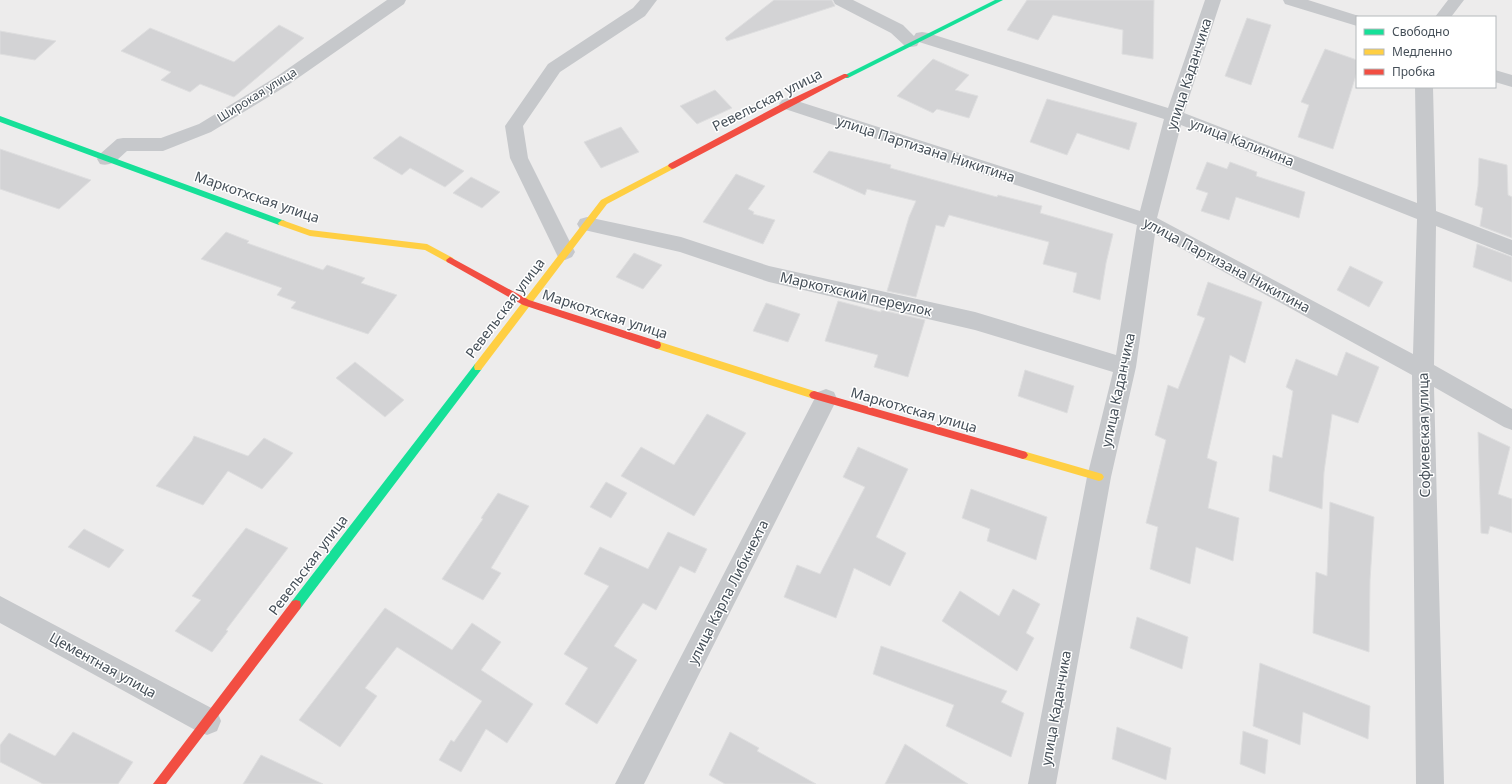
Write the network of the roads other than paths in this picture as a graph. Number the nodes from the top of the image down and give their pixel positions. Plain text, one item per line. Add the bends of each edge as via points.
1 (398, 0) edge
2 (650, 0) edge
3 (841, 0) edge
4 (1000, 0) edge
5 (1213, 0) edge
6 (1291, 0) edge
7 (1456, 0) edge
8 (1444, 16) edge
9 (1356, 22) edge
10 (917, 40) junction
11 (1496, 76) edge
12 (1512, 81) edge
13 (1424, 88) edge
14 (788, 104) junction
15 (1174, 116) junction
16 (0, 119) edge
17 (106, 159) junction
18 (1427, 215) junction
19 (1147, 221) junction
20 (587, 224) junction
21 (1512, 248) edge
22 (565, 252) junction
23 (526, 303) junction
24 (1125, 367) junction
25 (1423, 370) junction
26 (826, 399) junction
27 (1512, 420) edge
28 (1099, 477) junction
29 (0, 609) edge
30 (207, 721) junction
31 (159, 784) edge
32 (629, 784) edge
33 (1042, 784) edge
34 (1430, 784) edge

1 - 17 street, Широкая улица via 282,81 205,128 162,145 123,144
2 - 22 street via 639,12 554,68 514,126 519,158
3 - 10 street
4 - 10 street, Ревельская улица
5 - 15 street, улица Каданчика
6 - 9 street
7 - 8 street
10 - 14 street, Ревельская улица
10 - 15 street, улица Калинина
11 - 12 street
13 - 18 street, Софиевская улица
14 - 19 street, улица Партизана Никитина
14 - 20 street, Ревельская улица via 604,202
15 - 18 street, улица Калинина
15 - 19 street, улица Каданчика
16 - 17 street, Маркотхская улица
17 - 23 street, Маркотхская улица via 310,233 427,247
18 - 21 street, улица Калинина
18 - 25 street, Софиевская улица
19 - 24 street, улица Каданчика
19 - 25 street, улица Партизана Никитина
20 - 22 street, Ревельская улица
20 - 24 street, Маркотхский переулок via 681,246 769,274 975,321
22 - 23 street, Ревельская улица
23 - 26 street, Маркотхская улица
23 - 30 street, Ревельская улица
24 - 28 street, улица Каданчика
25 - 27 street, улица Партизана Никитина
25 - 34 street, Софиевская улица
26 - 28 street, Маркотхская улица
26 - 32 street, улица Карла Либкнехта
28 - 33 street, улица Каданчика
29 - 30 street, Цементная улица
30 - 31 street, Ревельская улица

